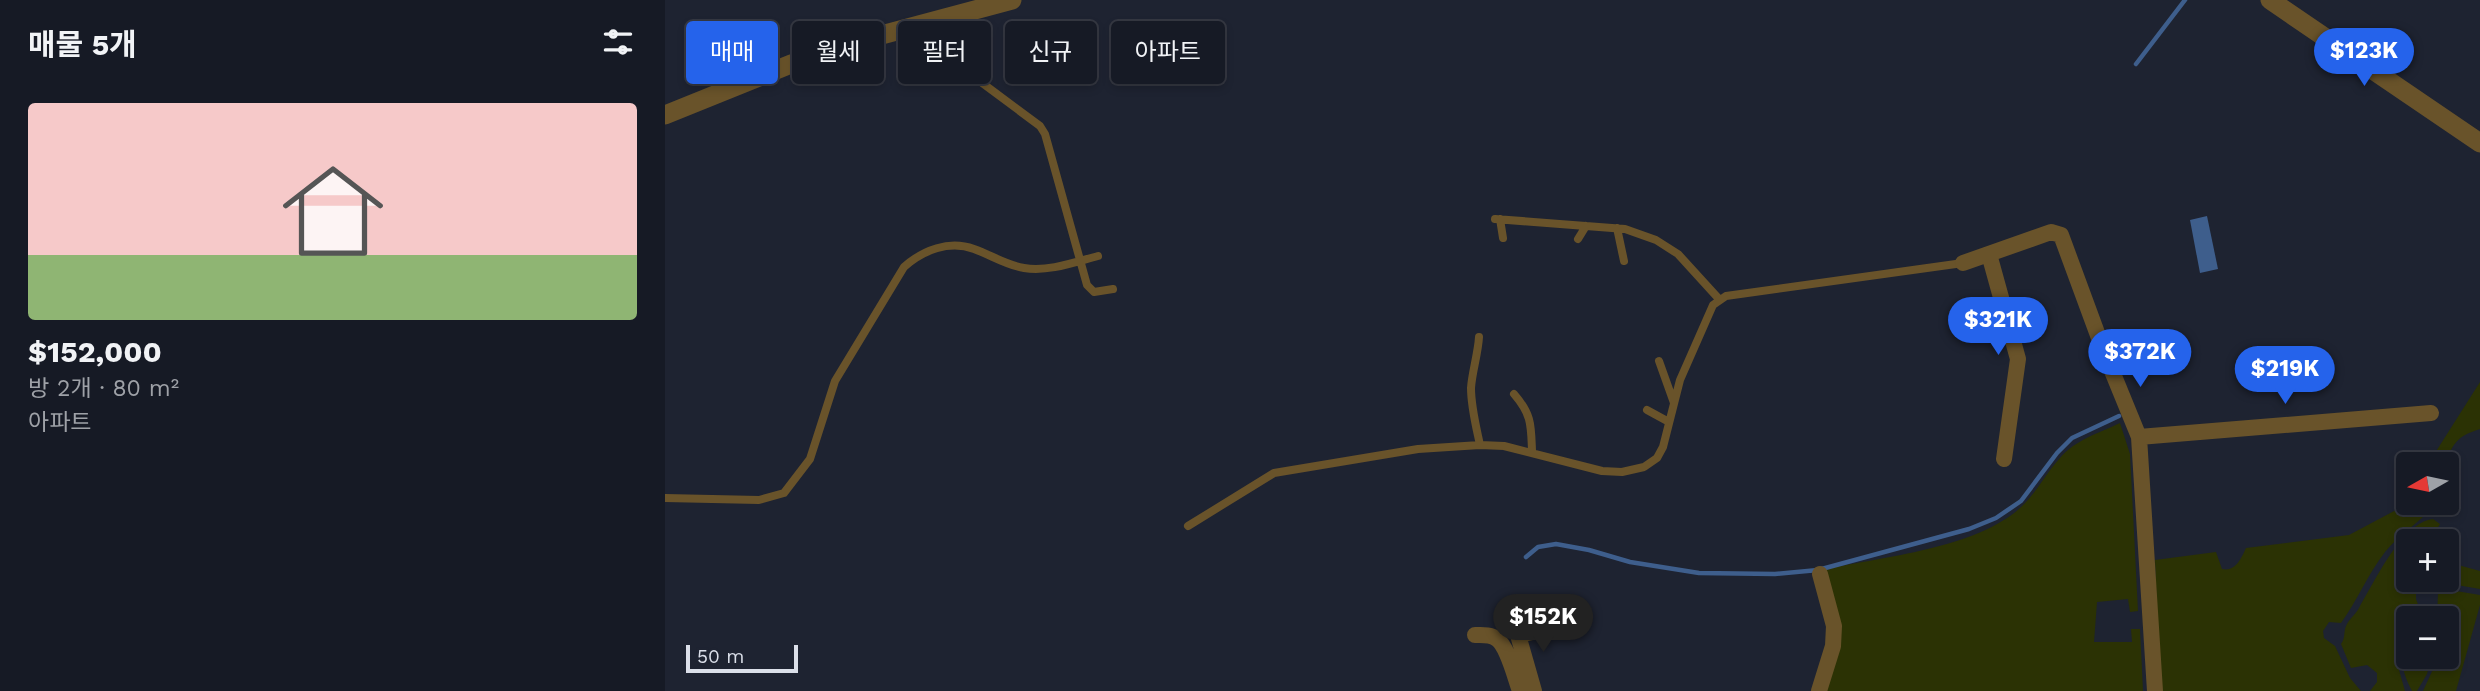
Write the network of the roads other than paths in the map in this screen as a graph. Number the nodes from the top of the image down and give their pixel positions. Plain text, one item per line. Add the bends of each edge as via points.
1 (1012, 0) edge
2 (2270, 0) edge
3 (940, 19) junction
4 (665, 115) edge
5 (2480, 143) edge
6 (1586, 226) junction
7 (1616, 228) junction
8 (1503, 239) dead end
9 (1578, 239) dead end
10 (1989, 254) junction
11 (1098, 256) dead end
12 (1081, 261) junction
13 (1623, 261) dead end
14 (1963, 263) joint
15 (1113, 289) dead end
16 (1719, 299) junction
17 (1479, 337) dead end
18 (1659, 361) dead end
19 (1514, 394) dead end
20 (1674, 403) junction
21 (1647, 410) dead end
22 (2431, 413) dead end
23 (1669, 422) junction
24 (2139, 438) junction
25 (1480, 445) junction
26 (1532, 451) junction
27 (2004, 459) dead end
28 (665, 498) edge
29 (1188, 526) dead end
30 (1820, 574) dead end
31 (1564, 625) dead end
32 (1475, 635) dead end
33 (1520, 691) edge
34 (1534, 691) edge
35 (1819, 691) edge
36 (2155, 691) edge

1 - 3 street
2 - 5 street
3 - 4 street via 790,64
3 - 12 lane via 958,65 1032,119 1045,134
6 - 7 lane
6 - 8 lane via 1498,219
6 - 9 lane
7 - 13 lane
7 - 16 lane via 1656,240 1678,254
10 - 14 street
10 - 24 street via 2051,232 2061,235
10 - 27 street via 2018,359
11 - 12 lane
12 - 15 lane via 1090,289
12 - 28 lane via 1027,269 964,246 916,256 904,267 835,381 810,459 784,493 759,500
14 - 16 lane
16 - 20 lane via 1680,380
17 - 25 lane via 1471,405
18 - 20 lane
19 - 26 lane via 1527,409
20 - 23 lane
21 - 23 lane
22 - 24 street
23 - 26 lane via 1657,458 1644,467 1622,472 1602,471
24 - 36 street
25 - 26 lane
25 - 29 lane via 1274,472
30 - 35 street via 1833,626 1833,646
31 - 34 street via 1518,635
32 - 33 street via 1497,639

